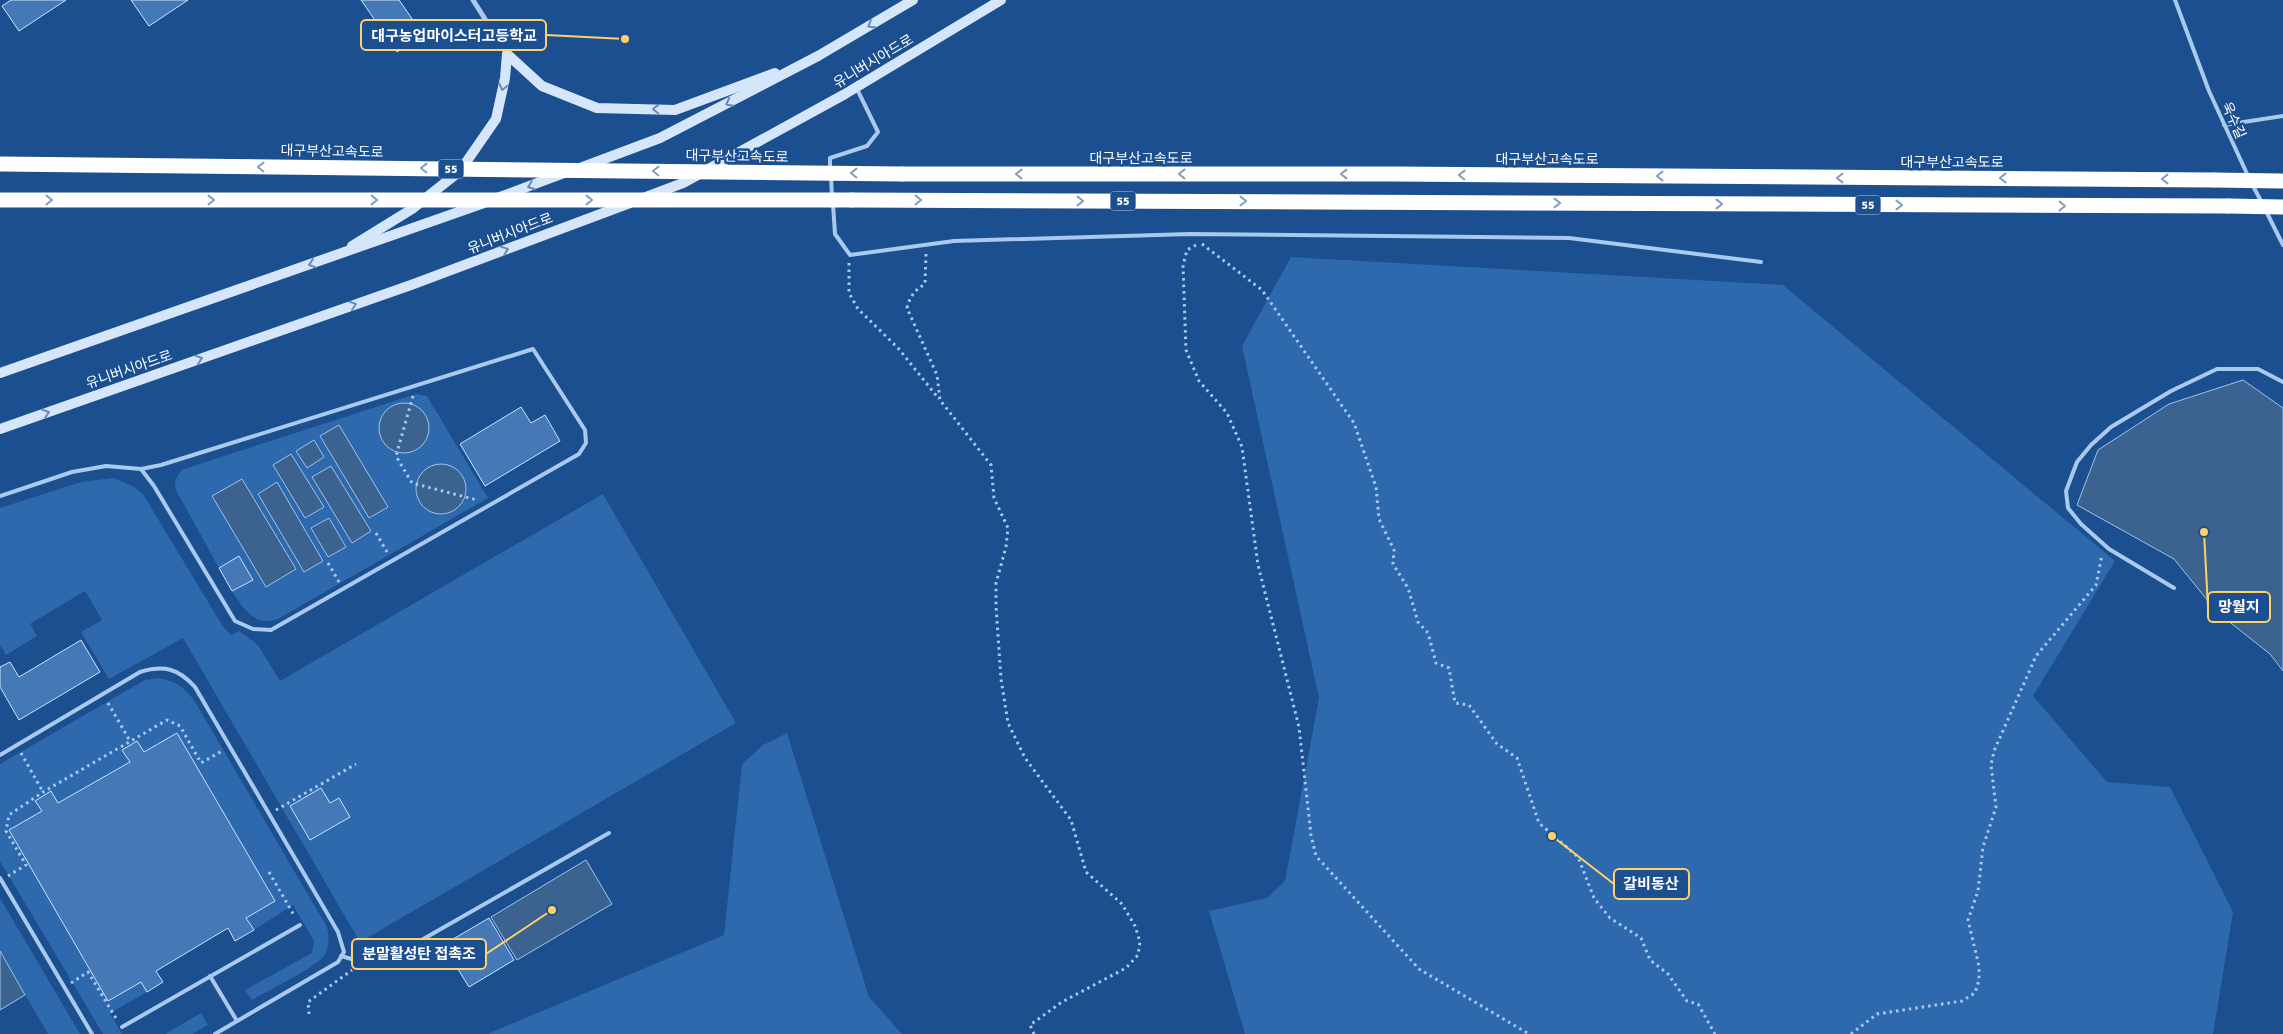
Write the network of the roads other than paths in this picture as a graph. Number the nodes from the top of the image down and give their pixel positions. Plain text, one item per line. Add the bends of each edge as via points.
1 (473, 0) edge
2 (913, 0) edge
3 (1001, 0) edge
4 (2175, 0) edge
5 (508, 54) junction
6 (818, 56) junction
7 (856, 87) junction
8 (2283, 116) edge
9 (2224, 125) junction
10 (0, 164) edge
11 (2282, 181) edge
12 (0, 200) edge
13 (2283, 207) edge
14 (2283, 245) edge
15 (338, 255) junction
16 (1761, 262) dead end
17 (0, 373) edge
18 (2283, 382) edge
19 (0, 429) edge
20 (142, 469) junction
21 (0, 496) edge
22 (2174, 588) dead end
23 (0, 755) edge
24 (609, 833) dead end
25 (0, 879) edge
26 (300, 925) road end
27 (341, 956) junction
28 (210, 976) junction
29 (237, 1021) junction
30 (122, 1027) road end
31 (92, 1034) edge
32 (215, 1034) edge

1 - 5 street
2 -> 6 main road
3 - 7 main road, 유니버시아드로
4 - 9 lane, 욱수길
6 -> 5 main road via 675,110 597,108 542,86
5 -> 15 main road via 496,119 460,171 412,208
6 -> 15 main road via 660,138
7 - 16 lane via 878,132 867,146 830,158 835,234 850,255 954,241 1190,234 1569,238
19 -> 7 main road, 유니버시아드로 via 410,285 683,183
8 - 9 lane
9 - 14 lane, 욱수길
11 -> 10 highway, 대구부산고속도로 / 55, bridge via 902,174
12 -> 13 highway, 55, bridge via 1508,202
15 -> 17 main road
18 - 22 lane via 2258,369 2218,369 2171,391 2111,428 2091,445 2078,462 2066,491 2068,508 2104,545
20 - 20 lane via 235,621 253,629 271,630 579,454 586,443 584,430 533,349
20 - 21 lane via 106,466 72,472
23 - 27 lane via 140,672 154,668 170,669 184,675 195,686 338,932 344,952
24 - 27 lane via 376,966
25 - 31 lane
26 - 28 lane
27 - 29 lane via 338,962
28 - 29 lane
28 - 30 lane
29 - 32 lane

